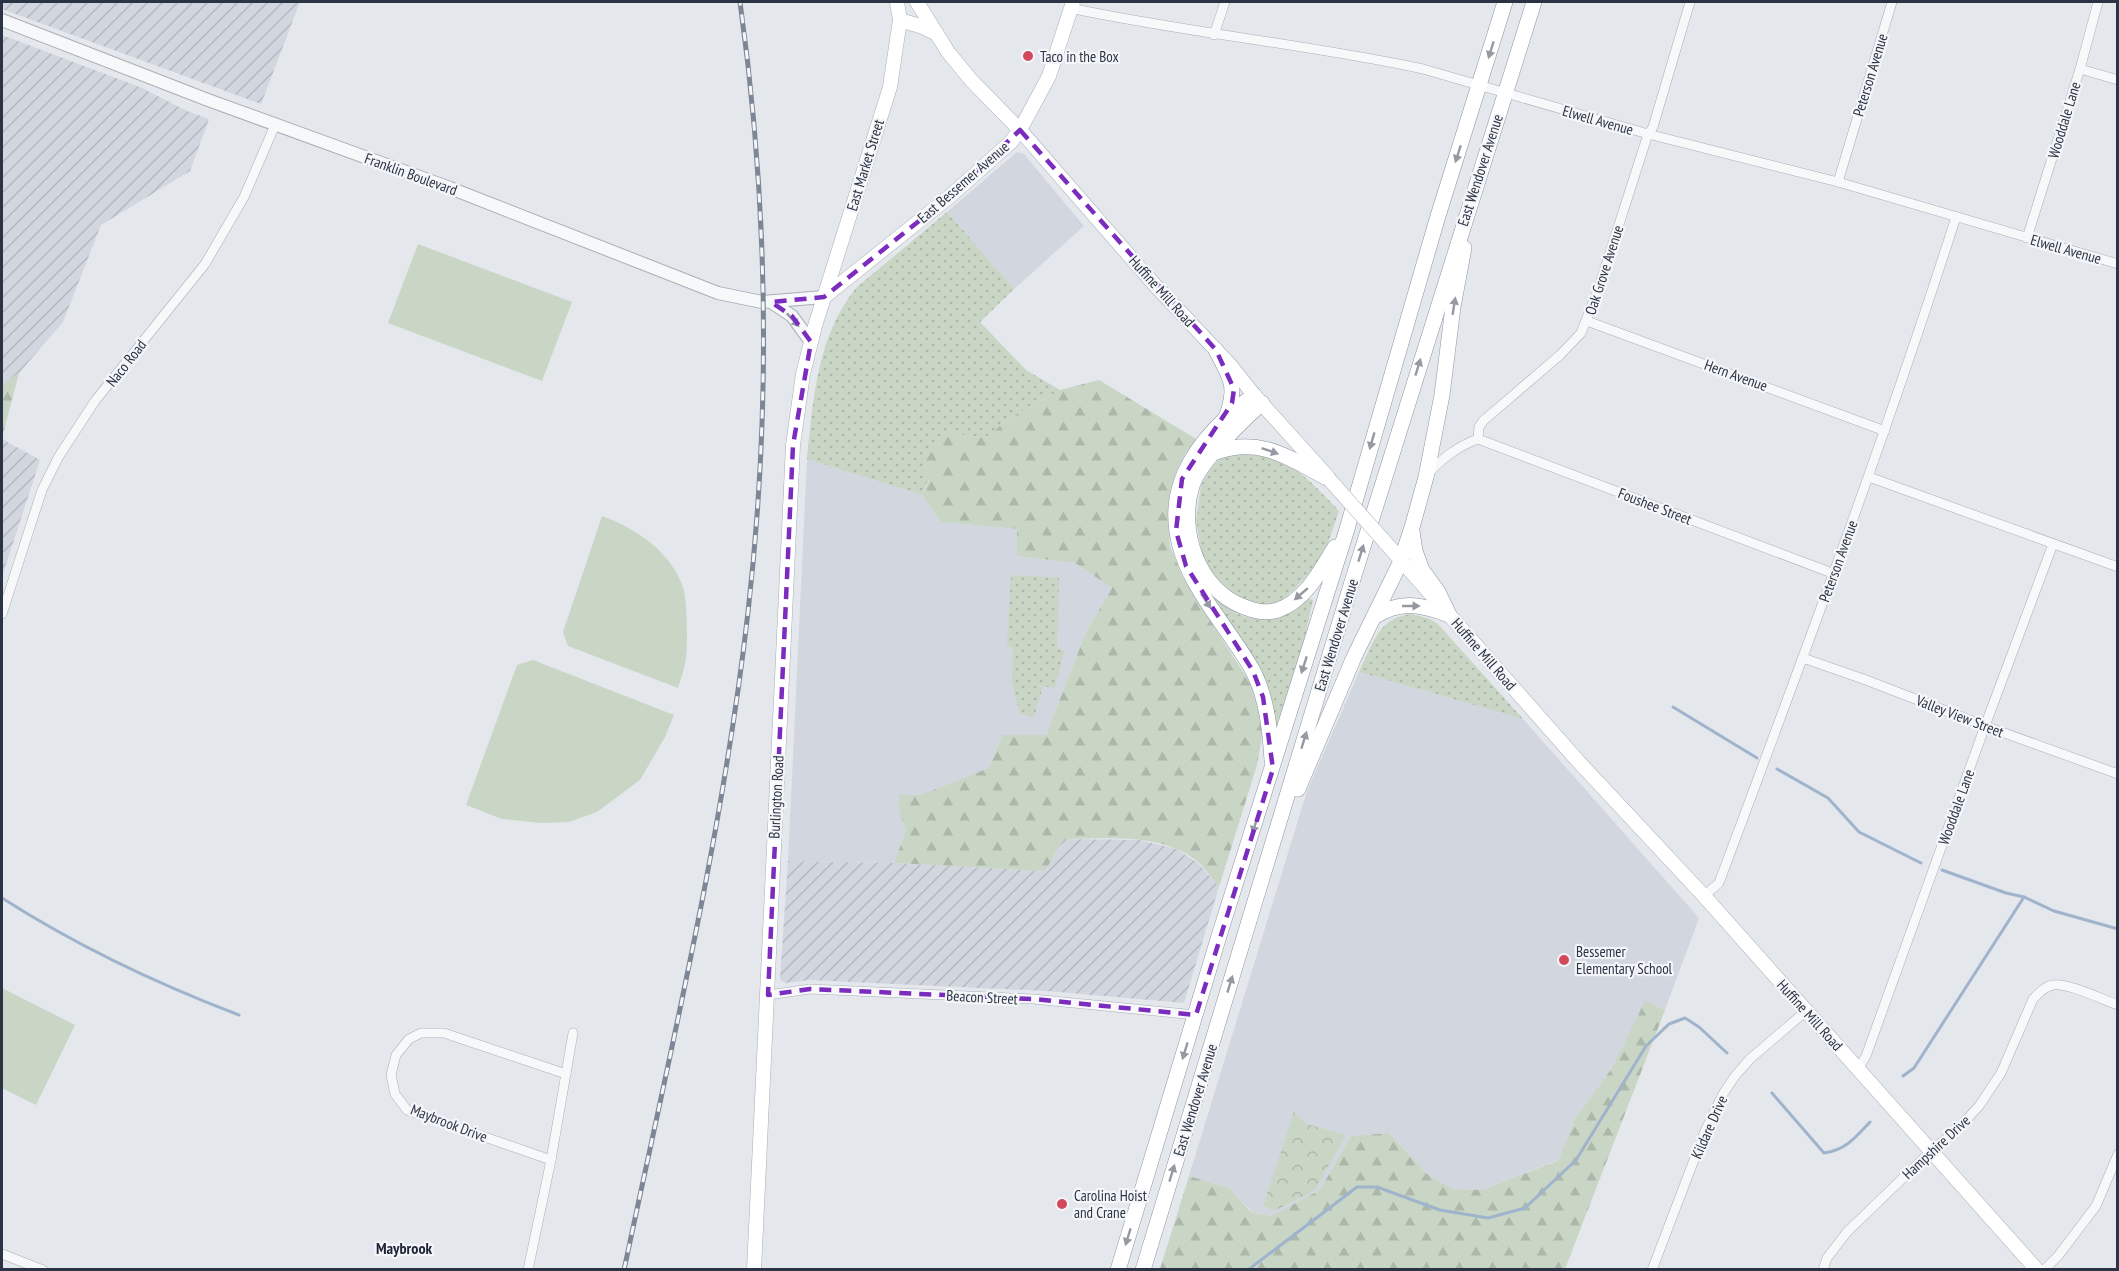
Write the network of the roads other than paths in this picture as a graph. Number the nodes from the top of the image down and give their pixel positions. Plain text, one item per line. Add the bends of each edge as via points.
1 (917, 2) edge
2 (1225, 2) edge
3 (1505, 2) edge
4 (1534, 2) edge
5 (1690, 2) edge
6 (1892, 2) edge
7 (2098, 2) edge
8 (1071, 5) edge
9 (898, 9) edge
10 (925, 15) junction
11 (2, 20) edge
12 (937, 35) junction
13 (1214, 35) junction
14 (2080, 69) junction
15 (2118, 80) edge
16 (1480, 85) junction
17 (1504, 92) junction
18 (275, 125) junction
19 (1020, 130) junction
20 (1648, 134) junction
21 (1838, 182) junction
22 (1475, 183) junction
23 (1956, 217) junction
24 (2027, 238) junction
25 (2118, 264) edge
26 (824, 297) junction
27 (771, 302) junction
28 (1587, 321) junction
29 (815, 326) joint
30 (811, 342) junction
31 (1216, 350) junction
32 (1258, 399) junction
33 (1226, 418) junction
34 (1885, 431) junction
35 (1478, 439) junction
36 (1214, 453) junction
37 (1426, 477) junction
38 (1869, 477) junction
39 (1329, 479) junction
40 (1412, 528) junction
41 (1347, 529) junction
42 (2053, 544) junction
43 (1401, 561) junction
44 (2118, 567) edge
45 (1832, 573) junction
46 (2, 614) edge
47 (1449, 615) junction
48 (1374, 617) junction
49 (1803, 658) junction
50 (1985, 726) junction
51 (1273, 769) junction
52 (2118, 774) edge
53 (1268, 856) junction
54 (1704, 896) junction
55 (768, 995) junction
56 (2118, 1005) edge
57 (1806, 1011) junction
58 (1196, 1015) junction
59 (573, 1033) dead end
60 (1858, 1069) junction
61 (566, 1074) junction
62 (1932, 1150) junction
63 (2118, 1154) edge
64 (551, 1160) junction
65 (2, 1254) edge
66 (43, 1269) edge
67 (528, 1269) edge
68 (754, 1269) edge
69 (1118, 1269) edge
70 (1143, 1269) edge
71 (1652, 1269) edge
72 (1822, 1269) edge
73 (2037, 1269) edge
74 (2044, 1269) edge

1 - 10 main road, Huffine Mill Road
2 - 13 street
3 -> 16 highway, East Wendover Avenue
4 - 17 highway, East Wendover Avenue
5 - 20 street, Oak Grove Avenue
6 - 21 street, Peterson Avenue
7 - 14 street, Wooddale Lane
8 - 13 street, Elwell Avenue
8 - 19 main road, East Bessemer Avenue via 1049,76
9 - 10 main road via 909,8
9 - 12 main road
9 - 26 main road, East Market Street via 890,87
10 - 12 main road, Huffine Mill Road
11 - 18 street, Franklin Boulevard
12 - 19 main road, Huffine Mill Road via 971,80
13 - 16 street, Elwell Avenue via 1391,62
14 - 15 street
14 - 24 street, Wooddale Lane
16 - 17 street, Elwell Avenue
16 -> 41 highway, East Wendover Avenue
17 - 20 street, Elwell Avenue
17 - 22 highway, East Wendover Avenue
18 - 27 street, Franklin Boulevard via 450,188 717,294
18 - 46 street, Naco Road via 244,197 205,264 95,401 59,456 42,490
19 - 26 main road, East Bessemer Avenue via 949,197
19 - 31 main road, Huffine Mill Road via 1153,284
20 - 21 street, Elwell Avenue
20 - 28 street, Oak Grove Avenue
21 - 23 street, Elwell Avenue
37 -> 22 highway
53 -> 22 highway, East Wendover Avenue
23 - 24 street, Elwell Avenue
23 - 34 street, Peterson Avenue
24 - 25 street, Elwell Avenue
26 - 27 street, Franklin Boulevard
26 - 29 main road, East Market Street
27 -> 30 street via 792,316
28 - 34 street, Hern Avenue
28 - 35 street, Oak Grove Avenue via 1560,355 1483,421
29 - 30 main road, Burlington Road
30 - 55 main road, Burlington Road via 793,445
31 - 32 main road, Huffine Mill Road
31 - 33 highway via 1234,389
32 - 33 highway
32 - 36 highway
32 - 39 main road, Huffine Mill Road
33 -> 51 highway via 1198,448 1182,479 1175,509 1176,531 1186,566 1201,594 1253,671 1263,697
34 - 38 street, Peterson Avenue
35 - 37 street via 1468,442
35 - 45 street, Foushee Street
36 -> 39 highway via 1233,446 1253,446 1273,451
41 -> 36 highway via 1306,591 1292,602 1277,610 1257,612 1230,602 1206,578 1191,543 1188,522 1191,488
37 - 40 highway
38 - 42 street
38 - 45 street, Peterson Avenue
39 - 43 main road, Huffine Mill Road, bridge
40 - 43 highway
40 - 47 highway via 1422,570
41 -> 51 highway, East Wendover Avenue
42 - 44 street
42 - 50 street, Wooddale Lane
43 - 47 main road, Huffine Mill Road
43 - 48 highway
45 - 49 street, Peterson Avenue
48 -> 47 highway via 1411,604
47 - 54 main road, Huffine Mill Road
48 - 53 highway
49 - 50 street, Valley View Street
49 - 54 street, Peterson Avenue via 1719,883
50 - 52 street, Valley View Street
50 - 60 street, Wooddale Lane
51 -> 58 highway, East Wendover Avenue
70 -> 53 highway, East Wendover Avenue
54 - 57 main road, Huffine Mill Road
55 - 58 street, Beacon Street via 810,989 1021,999
55 - 68 main road, Burlington Road
56 - 62 street, Hampshire Drive via 2078,989 2053,985 2041,991 2033,999 2001,1073 1979,1106
57 - 60 main road, Huffine Mill Road
57 - 71 street, Kildare Drive via 1750,1059 1723,1094
58 -> 69 highway, East Wendover Avenue
59 - 61 street
60 - 62 main road, Huffine Mill Road
61 - 64 street
61 - 64 street, Maybrook Drive via 444,1033 421,1033 409,1039 396,1055 391,1075 395,1094 407,1110
62 - 72 street, Hampshire Drive via 1847,1232
62 - 73 main road, Huffine Mill Road
63 - 74 street via 2096,1206
64 - 67 street
65 - 66 street

